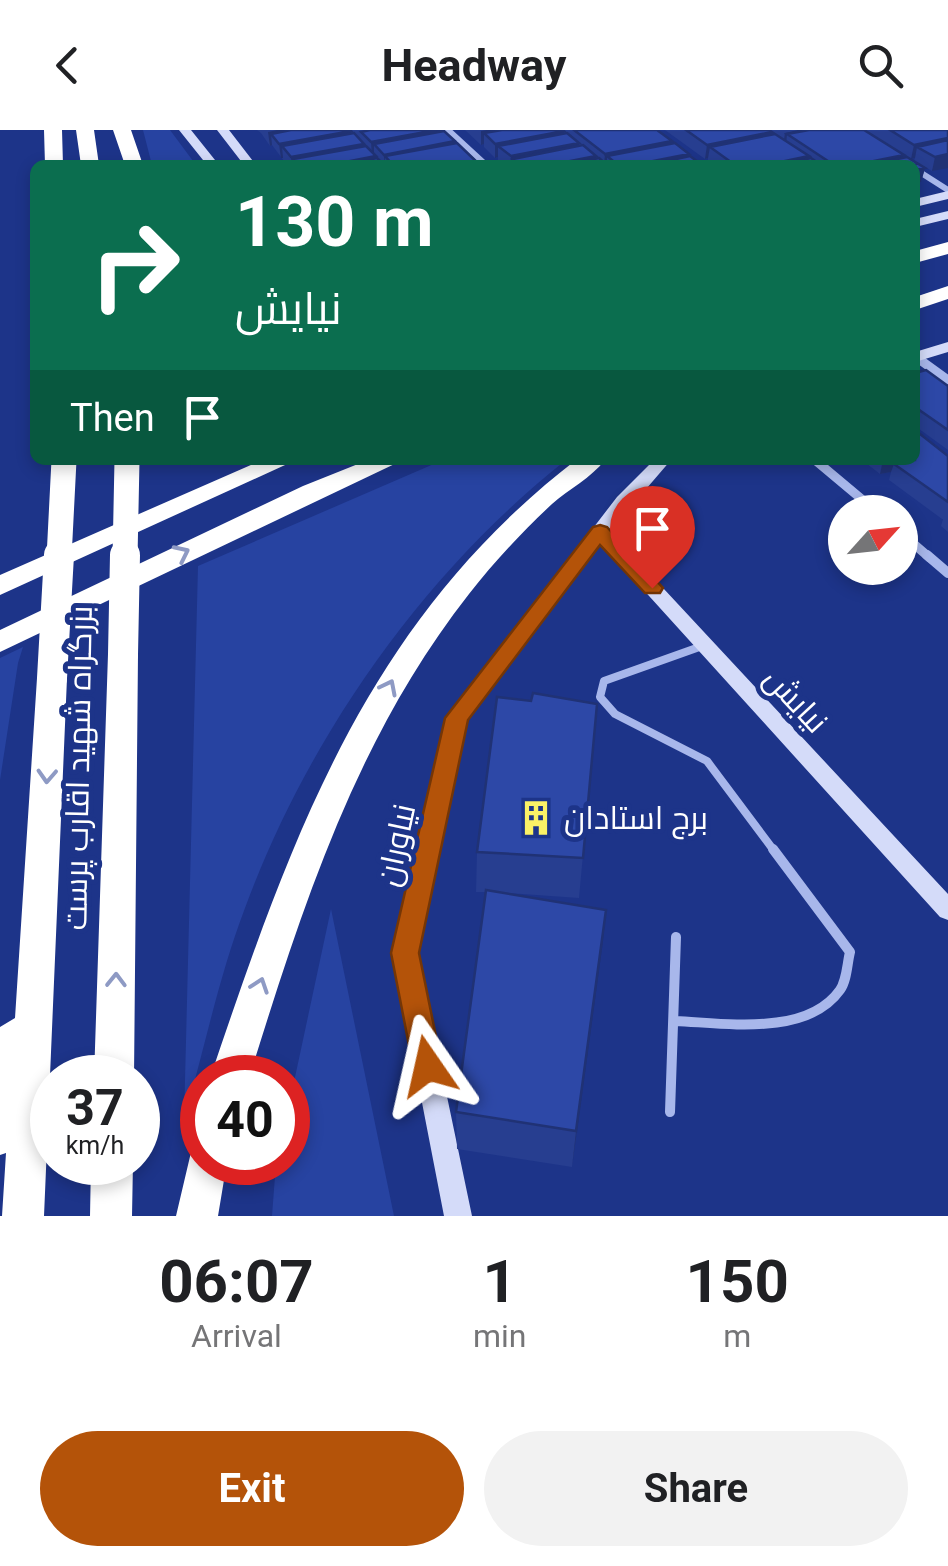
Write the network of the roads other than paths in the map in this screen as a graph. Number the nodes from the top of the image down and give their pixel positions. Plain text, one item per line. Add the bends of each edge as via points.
1 (53, 130) edge
2 (86, 130) edge
3 (122, 130) edge
4 (185, 130) edge
5 (223, 130) edge
6 (448, 130) edge
7 (54, 160) edge
8 (89, 160) edge
9 (132, 160) edge
10 (209, 160) edge
11 (246, 160) edge
12 (481, 160) edge
13 (920, 173) edge
14 (948, 192) edge
15 (920, 202) edge
16 (948, 214) edge
17 (920, 222) edge
18 (948, 248) edge
19 (920, 256) edge
20 (948, 282) edge
21 (920, 290) edge
22 (948, 292) edge
23 (920, 302) edge
24 (948, 347) edge
25 (920, 355) edge
26 (920, 360) edge
27 (948, 380) edge
28 (64, 465) edge
29 (127, 465) edge
30 (272, 465) edge
31 (377, 465) edge
32 (585, 465) edge
33 (659, 465) edge
34 (821, 465) edge
35 (857, 495) edge
36 (600, 532) junction
37 (918, 547) edge
38 (948, 573) edge
39 (0, 586) edge
40 (0, 642) edge
41 (705, 645) junction
42 (42, 873) junction
43 (948, 910) edge
44 (676, 937) dead end
45 (676, 1021) junction
46 (114, 1055) edge
47 (237, 1055) edge
48 (670, 1112) dead end
49 (0, 1136) edge
50 (112, 1185) edge
51 (203, 1185) edge
52 (23, 1216) edge
53 (111, 1216) edge
54 (197, 1216) edge
55 (458, 1216) edge

1 - 7 highway
2 - 8 highway
3 - 9 highway
4 - 10 street
5 - 11 street
6 - 12 street
13 - 14 street
14 - 15 street
16 - 17 street
18 - 19 highway
20 - 21 highway
22 - 23 highway
24 - 25 street
26 - 27 street
28 -> 42 highway, بزرگراه شهید اقارب پرست, bridge
46 -> 29 highway, بزرگراه شهید اقارب پرست, bridge
30 - 39 highway
40 -> 31 highway
47 -> 32 highway via 304,854 396,672 481,559
33 - 36 street, نیاوران
34 - 35 street
36 - 41 street, نیایش
36 - 55 street, نیاوران via 457,718 405,953
37 - 38 street
41 - 43 street, نیایش
41 - 45 lane via 604,681 600,697 615,714 708,760 850,952 842,988 818,1008 788,1019
42 - 49 highway
42 - 52 highway, بزرگراه شهید اقارب پرست
44 - 45 lane
45 - 48 lane
50 - 53 highway
51 - 54 highway

